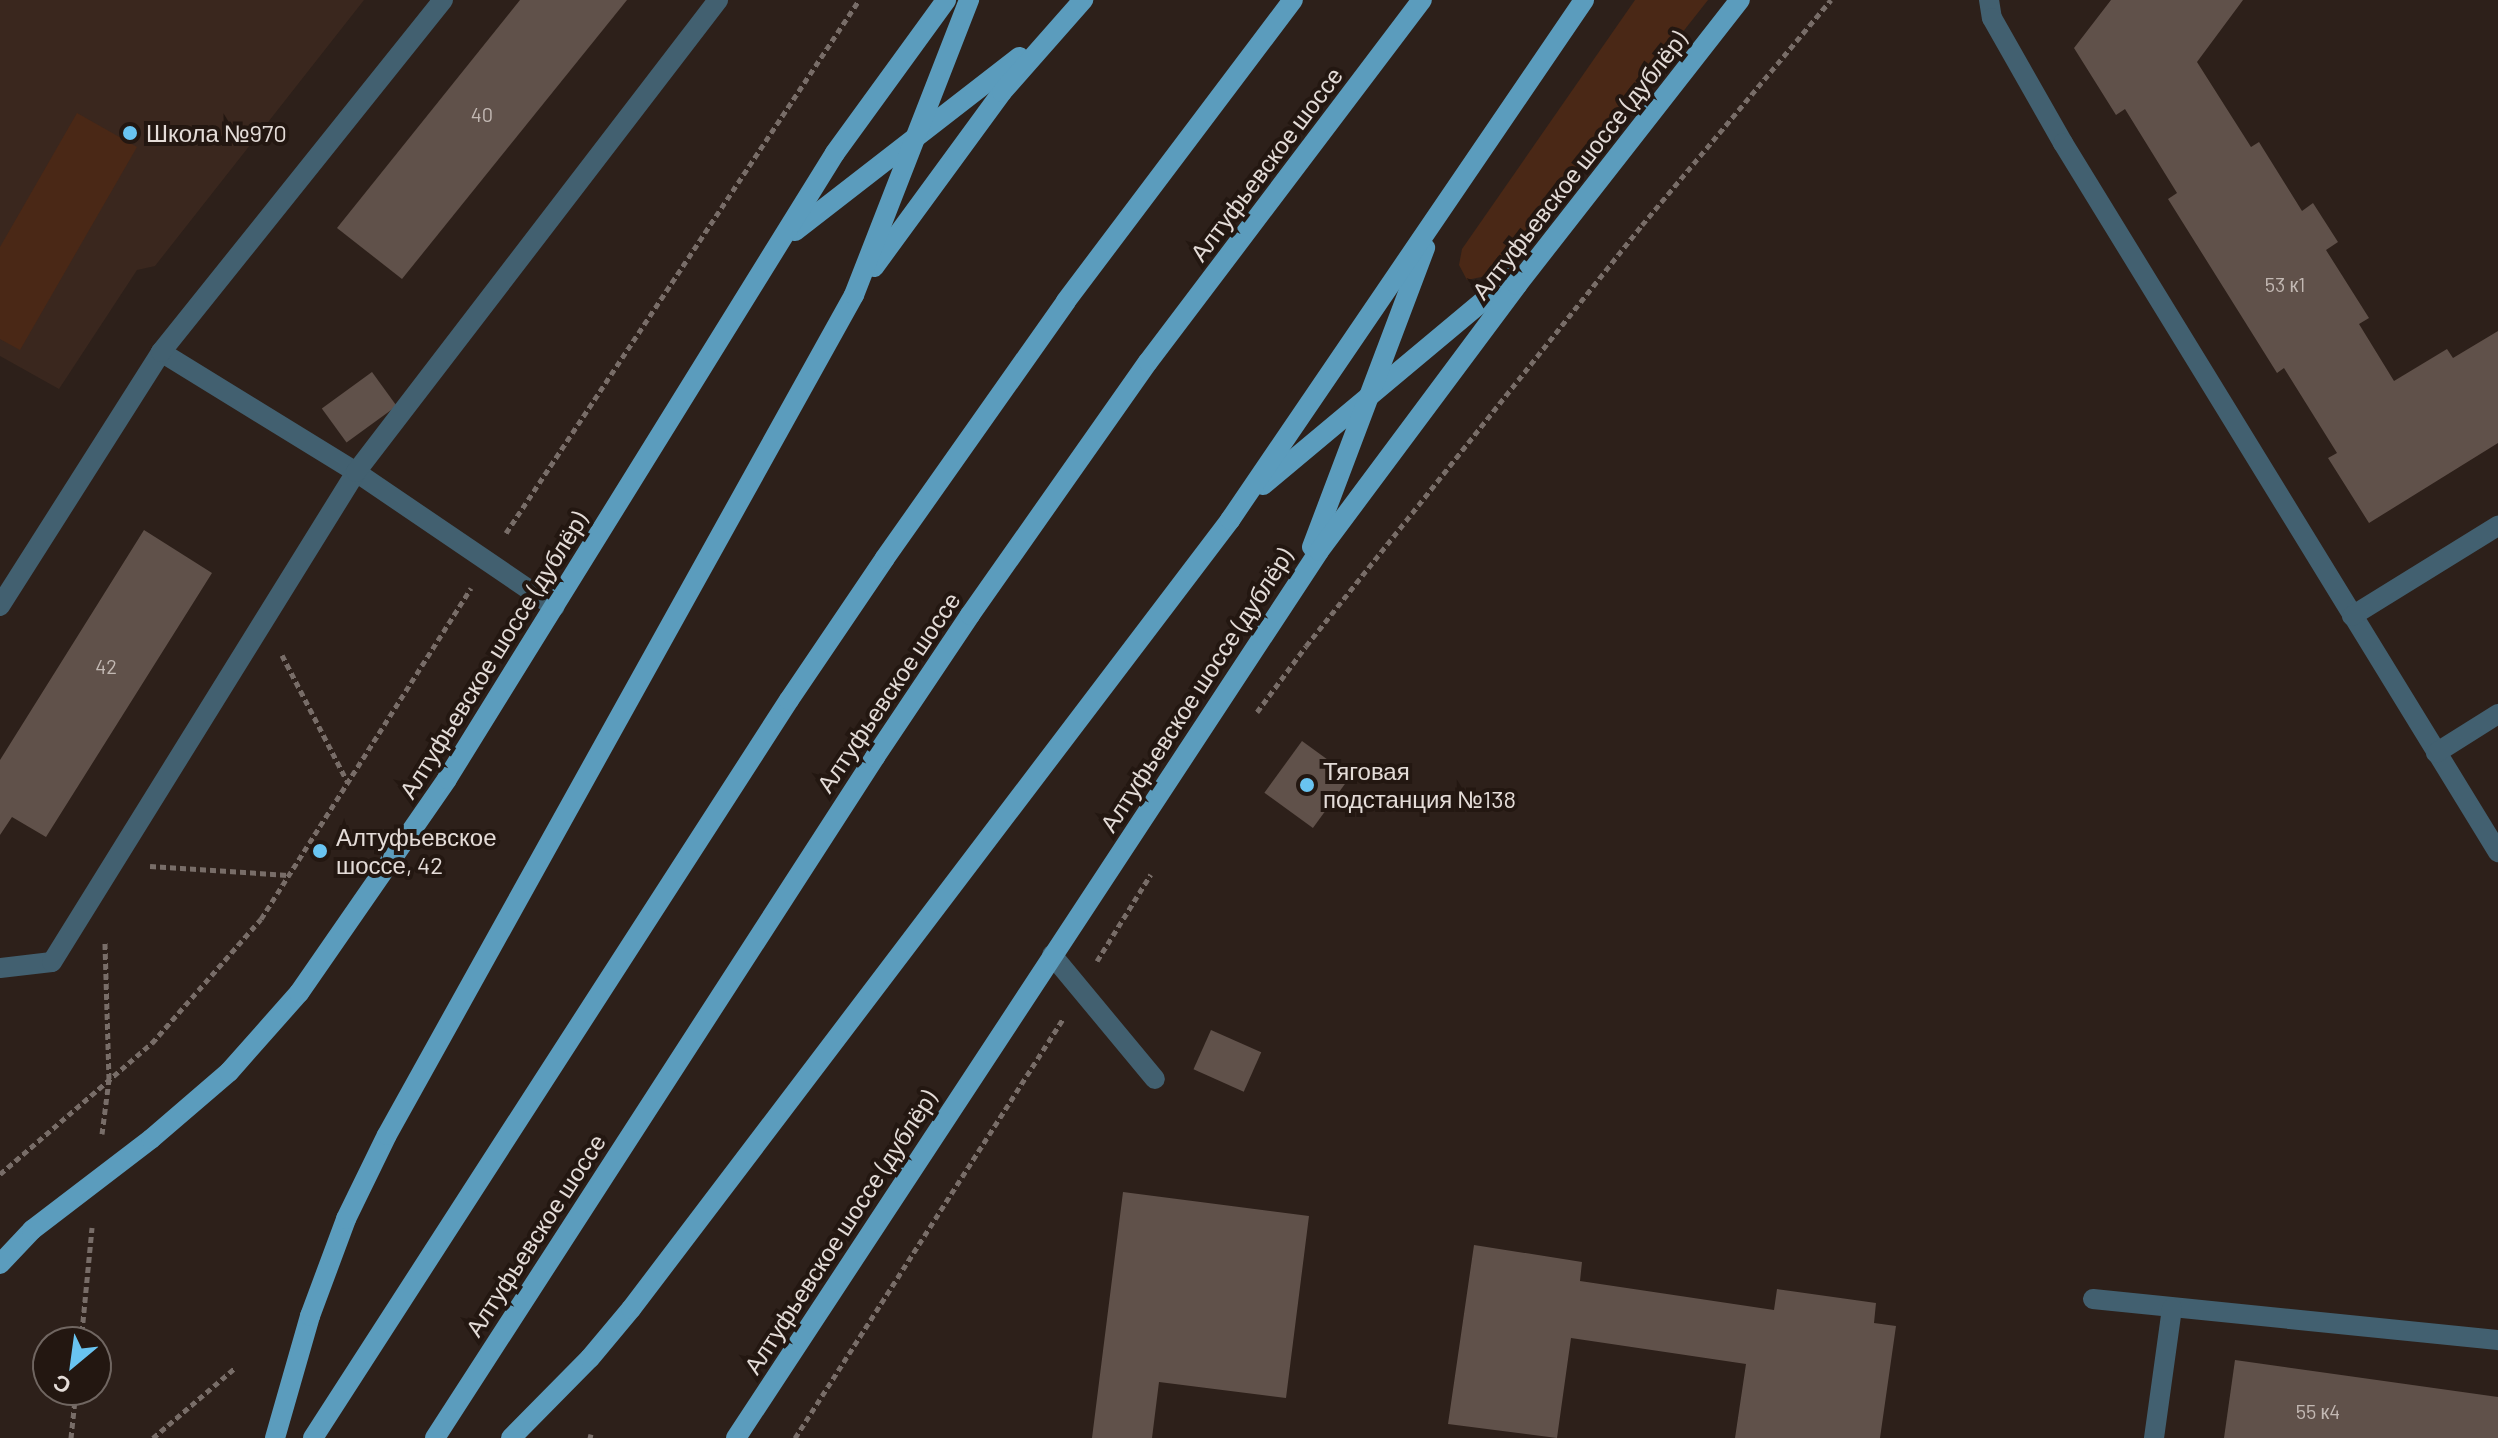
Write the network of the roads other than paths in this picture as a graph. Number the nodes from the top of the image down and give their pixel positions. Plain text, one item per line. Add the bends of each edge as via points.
1 (443, 0) edge
2 (718, 0) edge
3 (946, 0) edge
4 (969, 0) edge
5 (1083, 0) edge
6 (1293, 0) edge
7 (1422, 0) edge
8 (1584, 0) edge
9 (1740, 0) edge
10 (1989, 0) edge
11 (1068, 16) junction
12 (916, 136) junction
13 (1450, 198) junction
14 (1573, 214) junction
15 (764, 267) junction
16 (840, 323) junction
17 (161, 352) junction
18 (1370, 396) junction
19 (356, 472) junction
20 (1230, 520) junction
21 (2498, 526) edge
22 (1284, 602) junction
23 (0, 606) edge
24 (555, 607) junction
25 (2352, 616) junction
26 (2498, 714) edge
27 (2436, 753) junction
28 (2498, 852) edge
29 (1052, 955) junction
30 (0, 968) edge
31 (1155, 1079) dead end
32 (32, 1230) junction
33 (0, 1250) edge
34 (0, 1264) edge
35 (2093, 1299) dead end
36 (2172, 1308) junction
37 (2498, 1340) edge
38 (275, 1438) edge
39 (313, 1438) edge
40 (435, 1438) edge
41 (511, 1438) edge
42 (736, 1438) edge
43 (2154, 1438) edge

1 - 17 street
2 - 19 street
3 - 15 main road, Алтуфьевское шоссе (дублёр) via 864,109
4 - 12 main road
5 - 11 main road
6 - 39 main road via 1066,301 894,545
7 - 40 main road, Алтуфьевское шоссе via 1148,362 970,615
8 - 13 main road
9 - 14 main road, Алтуфьевское шоссе (дублёр)
10 - 25 street via 1992,18 2063,143
11 - 12 main road
11 - 16 main road via 974,128 875,265
12 - 15 main road via 805,220
12 - 16 main road
13 - 18 main road via 1419,262
13 - 20 main road
14 - 18 main road via 1487,301
14 - 22 main road, Алтуфьевское шоссе (дублёр)
15 - 24 main road, Алтуфьевское шоссе (дублёр)
16 - 38 main road via 387,1135 325,1269
17 - 19 street
17 - 23 street
18 - 20 main road via 1277,472
18 - 22 main road via 1324,521
19 - 24 street
19 - 30 street via 52,962
20 - 41 main road via 631,1309
21 - 25 street
22 - 29 main road, Алтуфьевское шоссе (дублёр)
24 - 32 main road, Алтуфьевское шоссе (дублёр) via 401,850 299,993 229,1072
25 - 27 street
26 - 27 street
27 - 28 street
29 - 31 street
29 - 42 main road, Алтуфьевское шоссе (дублёр)
32 - 33 street
32 - 34 main road, Алтуфьевское шоссе (дублёр)
35 - 36 street
36 - 37 street
36 - 43 street

